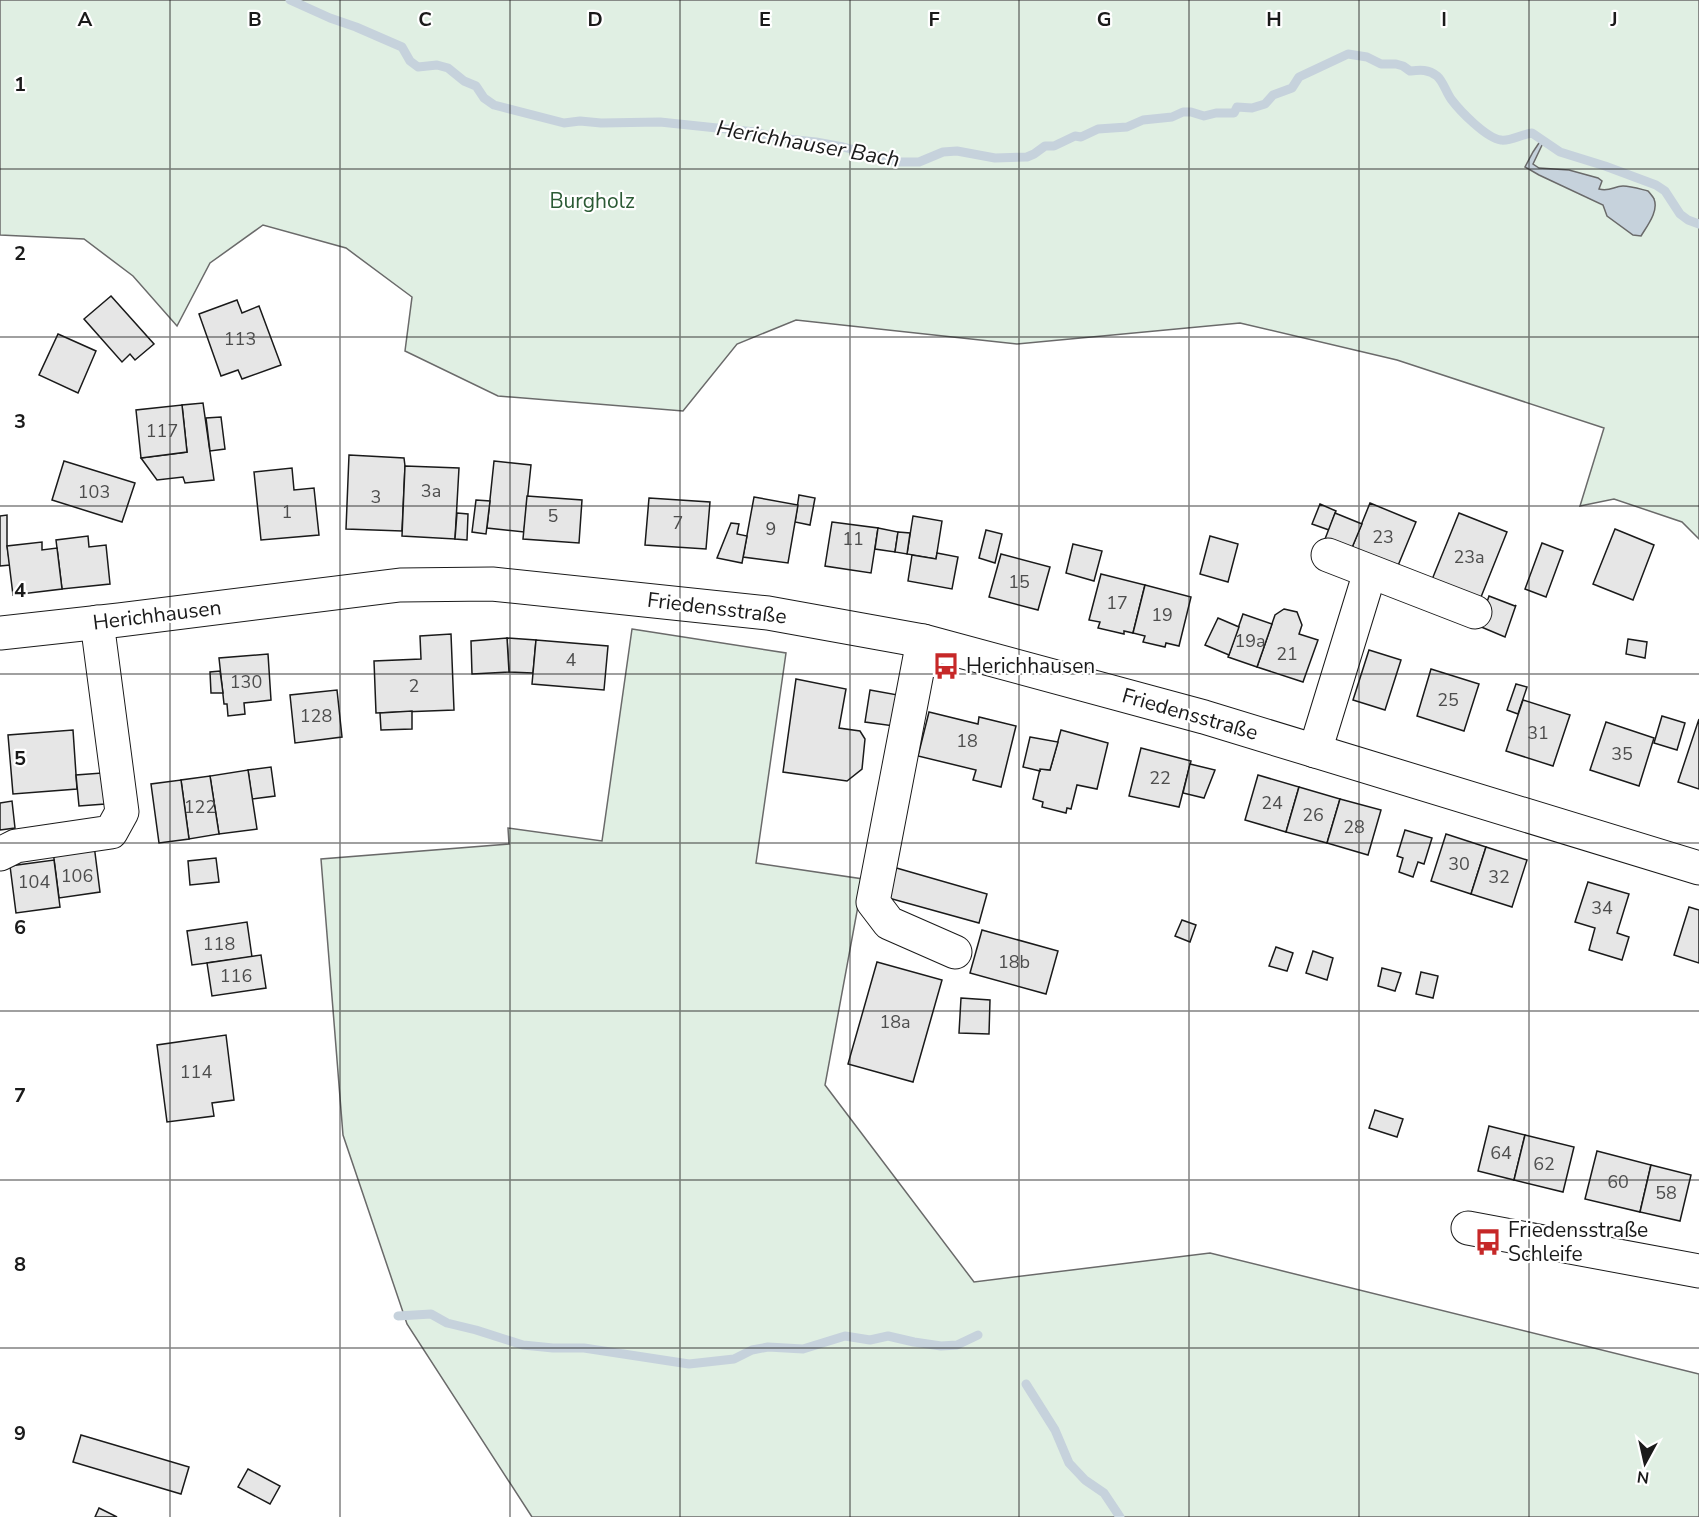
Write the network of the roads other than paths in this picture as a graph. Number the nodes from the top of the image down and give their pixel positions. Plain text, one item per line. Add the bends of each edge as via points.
1 (1328, 555) dead end
2 (1370, 572) junction
3 (313, 595) joint
4 (1475, 612) dead end
5 (97, 622) junction
6 (0, 633) edge
7 (923, 640) junction
8 (1315, 751) junction
9 (0, 854) edge
10 (1699, 868) edge
11 (955, 952) dead end
12 (1468, 1228) dead end
13 (1699, 1270) edge

1 - 2 street
2 - 4 street
2 - 8 street
3 - 5 street, Herichhausen
3 - 7 street, Friedensstraße via 400,585 492,584 768,613
5 - 6 street, Herichhausen
5 - 9 street via 122,813 111,832 16,846
7 - 8 street, Friedensstraße
7 - 11 street via 873,902 888,923
8 - 10 street, Friedensstraße
12 - 13 street

